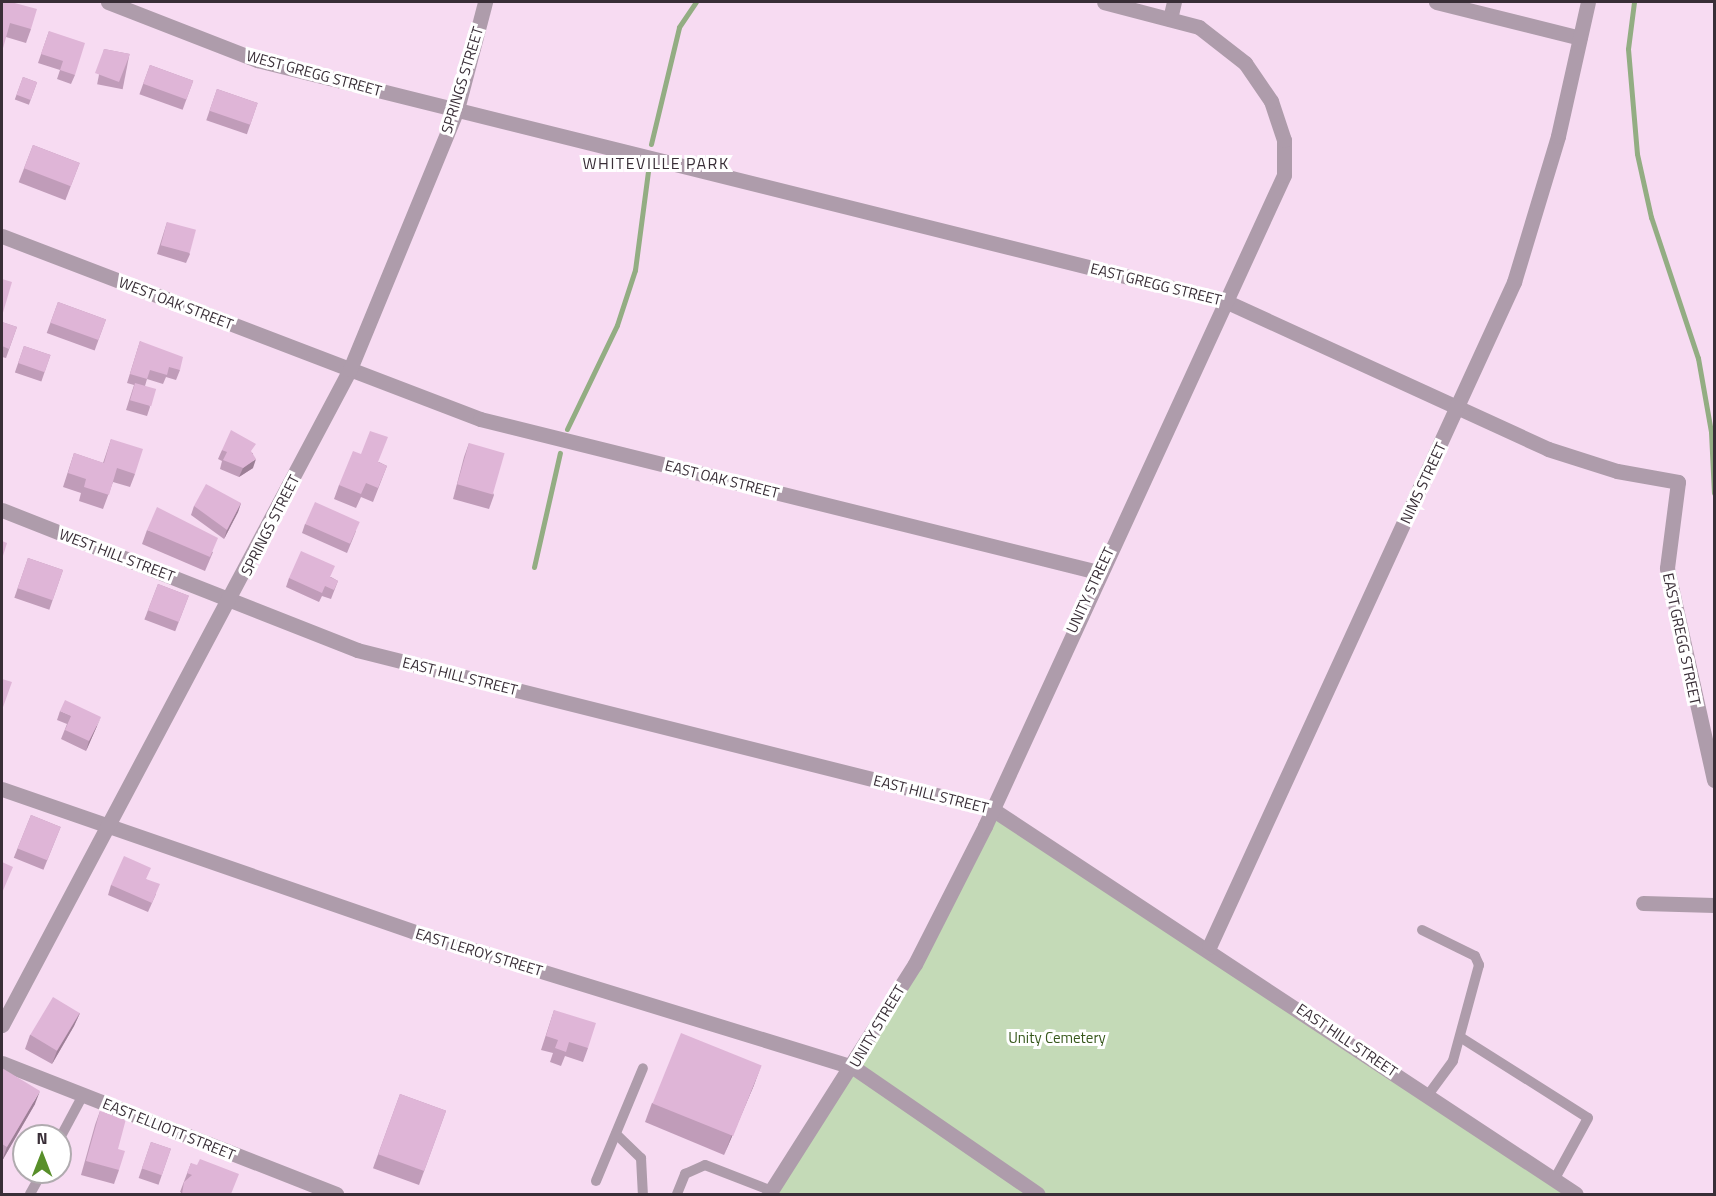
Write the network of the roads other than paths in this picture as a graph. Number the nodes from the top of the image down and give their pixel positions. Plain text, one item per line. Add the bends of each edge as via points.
1 (108, 2) edge
2 (485, 2) edge
3 (1104, 2) edge
4 (1174, 2) edge
5 (1436, 2) edge
6 (1588, 2) edge
7 (1170, 19) junction
8 (1580, 38) junction
9 (457, 109) junction
10 (2, 236) edge
11 (1225, 301) junction
12 (350, 369) junction
13 (1458, 409) junction
14 (2, 510) edge
15 (1098, 572) junction
16 (232, 600) junction
17 (1714, 780) edge
18 (2, 789) edge
19 (992, 808) junction
20 (108, 828) junction
21 (1643, 903) dead end
22 (1714, 905) edge
23 (1422, 930) dead end
24 (1209, 947) junction
25 (2, 1025) edge
26 (1460, 1037) junction
27 (2, 1063) edge
28 (853, 1067) junction
29 (643, 1068) dead end
30 (83, 1095) junction
31 (1428, 1095) junction
32 (67, 1124) edge
33 (616, 1134) junction
34 (1554, 1180) junction
35 (596, 1181) dead end
36 (770, 1193) edge
37 (336, 1194) edge
38 (643, 1194) edge
39 (676, 1194) edge
40 (1038, 1194) edge
41 (1576, 1194) edge

1 - 9 street, WEST GREGG STREET via 257,60
2 - 9 street, SPRINGS STREET
3 - 7 street, UNITY STREET
4 - 7 street
5 - 8 street
6 - 8 street, NIMS STREET
7 - 11 street, UNITY STREET via 1199,27 1245,63 1271,101 1284,140 1284,175
8 - 13 street, NIMS STREET via 1558,136 1514,282
9 - 11 street, EAST GREGG STREET
9 - 12 street, SPRINGS STREET
10 - 12 street, WEST OAK STREET
11 - 13 street, EAST GREGG STREET
11 - 15 street, UNITY STREET
12 - 15 street, EAST OAK STREET via 480,419
12 - 16 street, SPRINGS STREET
13 - 17 street, EAST GREGG STREET via 1548,449 1617,471 1678,482 1666,568
13 - 24 street, NIMS STREET
14 - 16 street, WEST HILL STREET
15 - 19 street, UNITY STREET
16 - 19 street, EAST HILL STREET via 357,650
16 - 20 street, SPRINGS STREET
18 - 20 street, EAST LEROY STREET
19 - 24 street, EAST HILL STREET
19 - 28 street, UNITY STREET via 915,964
20 - 25 street, SPRINGS STREET
20 - 28 street, EAST LEROY STREET via 414,932
21 - 22 street
23 - 26 lane via 1475,956 1479,965
24 - 31 street, EAST HILL STREET
26 - 31 lane via 1453,1060
26 - 34 lane via 1588,1118
27 - 30 street, EAST ELLIOTT STREET
28 - 36 street, UNITY STREET
28 - 40 street, EAST LEROY STREET
29 - 33 lane
30 - 32 lane
30 - 37 street, EAST ELLIOTT STREET
31 - 34 street, EAST HILL STREET
33 - 35 lane
33 - 38 lane via 642,1158
34 - 41 street, EAST HILL STREET
36 - 39 lane via 705,1165 685,1174

